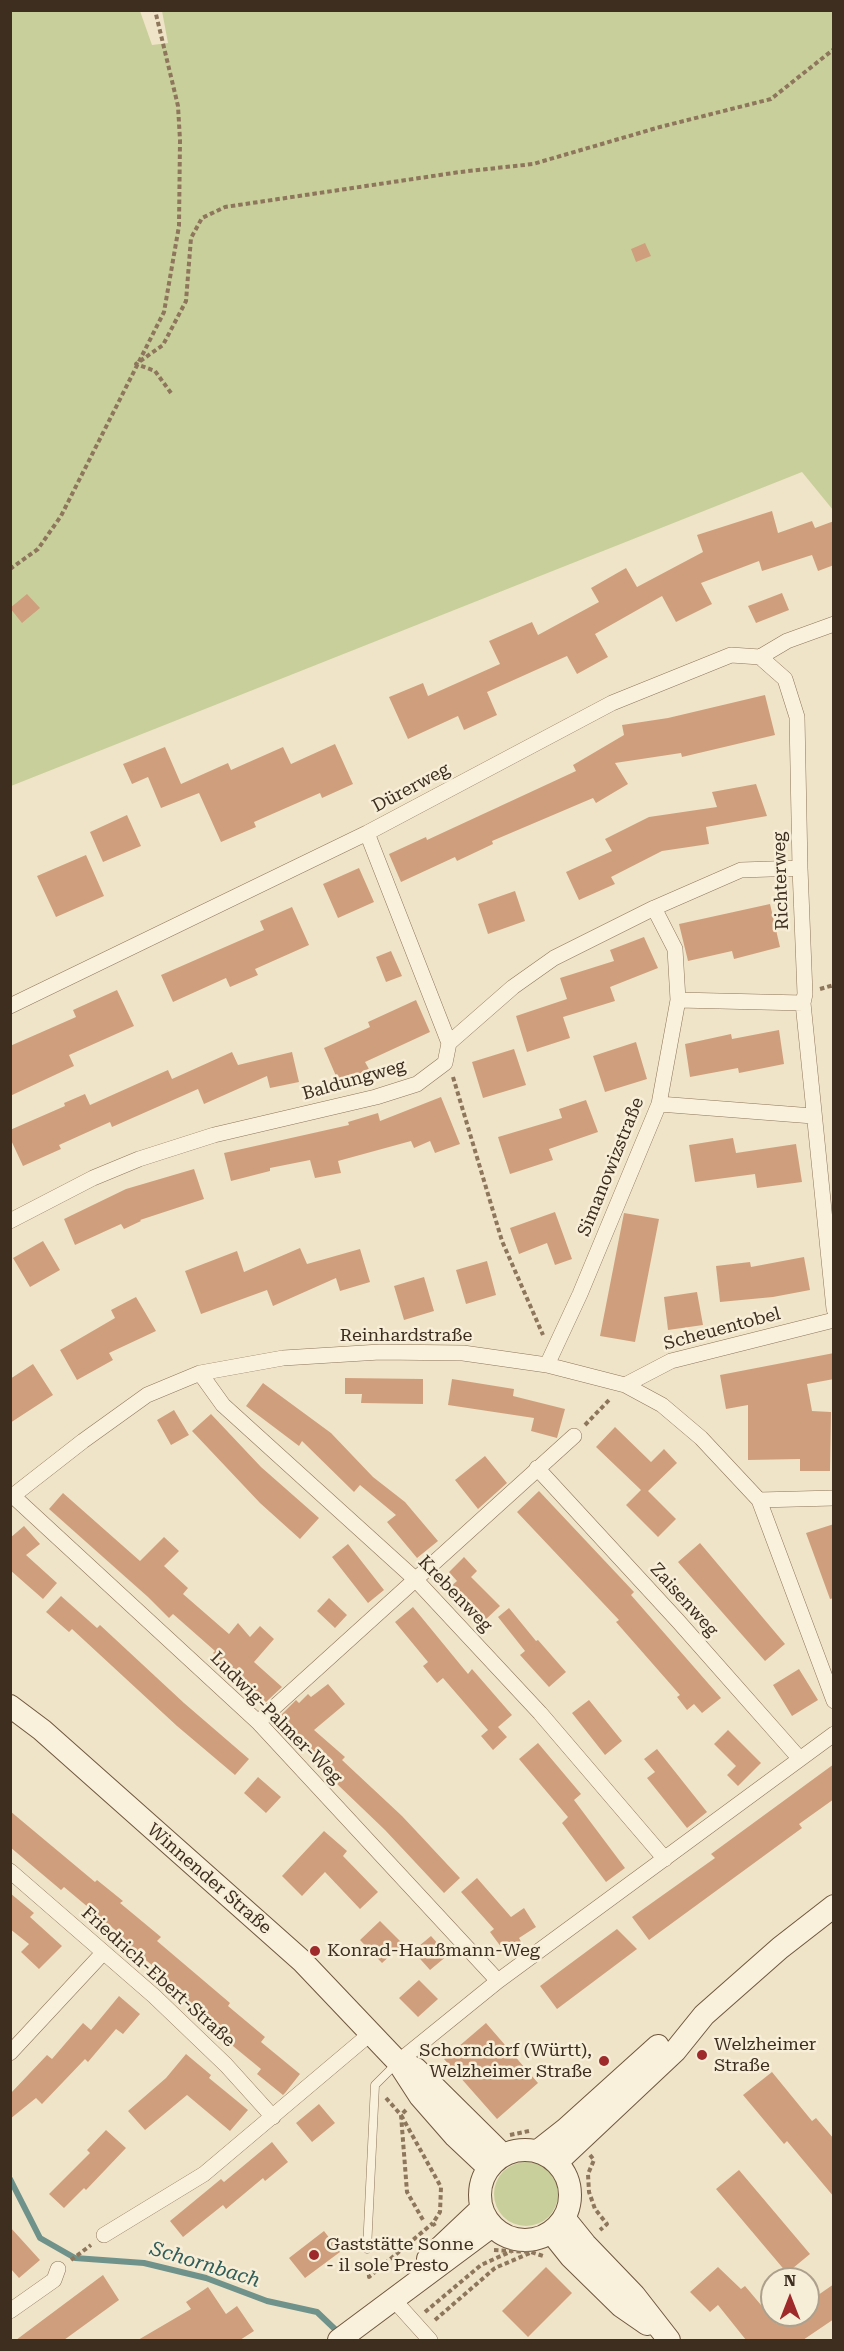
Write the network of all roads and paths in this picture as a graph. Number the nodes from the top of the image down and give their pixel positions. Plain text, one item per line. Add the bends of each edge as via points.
1 (155, 10) edge
2 (834, 49) edge
3 (136, 364) junction
4 (171, 393) dead end
5 (10, 568) edge
6 (834, 624) edge
7 (760, 657) junction
8 (367, 833) junction
9 (800, 868) junction
10 (654, 908) junction
11 (678, 1000) junction
12 (803, 1003) junction
13 (10, 1006) edge
14 (449, 1043) junction
15 (445, 1063) junction
16 (660, 1104) junction
17 (813, 1116) junction
18 (10, 1221) edge
19 (834, 1309) edge
20 (834, 1320) edge
21 (555, 1349) junction
22 (548, 1365) junction
23 (200, 1373) junction
24 (625, 1385) junction
25 (573, 1436) joint
26 (537, 1468) junction
27 (12, 1497) edge
28 (834, 1498) edge
29 (759, 1500) junction
30 (415, 1579) junction
31 (834, 1701) edge
32 (10, 1706) edge
33 (258, 1722) junction
34 (834, 1734) edge
35 (800, 1759) junction
36 (665, 1859) junction
37 (10, 1871) edge
38 (834, 1906) edge
39 (103, 1953) junction
40 (498, 1980) junction
41 (370, 2034) junction
42 (10, 2053) edge
43 (398, 2062) junction
44 (375, 2085) junction
45 (273, 2117) junction
46 (547, 2157) junction
47 (496, 2162) junction
48 (487, 2217) junction
49 (423, 2220) dead end
50 (433, 2223) dead end
51 (558, 2225) junction
52 (104, 2235) joint
53 (368, 2249) joint
54 (513, 2250) dead end
55 (531, 2252) dead end
56 (58, 2269) joint
57 (393, 2300) junction
58 (10, 2312) edge
59 (358, 2327) junction
60 (422, 2331) edge
61 (339, 2340) edge
62 (668, 2340) edge

1 - 3 path via 178,106 179,226 164,312
2 - 3 path via 771,99 533,164 225,207 202,218 191,238 186,301 163,345
3 - 4 path via 155,371
3 - 5 path via 62,516 38,549
6 - 7 street via 787,641
7 - 8 street, Dürerweg via 731,655 612,703
7 - 9 street, Richterweg via 785,679 797,717
8 - 13 street, Dürerweg
8 - 14 street
9 - 10 street via 741,870
9 - 12 street, Richterweg
10 - 11 street, Simanowizstraße via 675,949
10 - 14 street via 554,958 513,987
11 - 12 street
11 - 16 street, Simanowizstraße
12 - 17 street, Richterweg
14 - 15 street
15 - 18 street, Baldungweg via 417,1084 214,1135 139,1159
15 - 21 path via 452,1074 502,1241 547,1344
16 - 17 street
16 - 21 street, Simanowizstraße
17 - 19 street, Richterweg
20 - 24 street, Scheuentobel via 671,1361
21 - 22 street, Simanowizstraße
22 - 23 street, Reinhardstraße via 463,1353 380,1352 283,1358
22 - 24 street, Reinhardstraße
23 - 27 street, Reinhardstraße via 147,1395
23 - 30 street, Krebenweg via 223,1405
24 - 25 path
24 - 29 street, Reinhardstraße via 662,1405 701,1438
25 - 26 street
26 - 30 street
26 - 35 street, Zaisenweg
27 - 33 street, Ludwig-Palmer-Weg
28 - 29 street
29 - 31 street, Reinhardstraße
30 - 33 street
30 - 36 street, Krebenweg via 540,1713
32 - 41 main road, Winnender Straße via 302,1961
33 - 40 street, Ludwig-Palmer-Weg
34 - 35 street
35 - 36 street
36 - 40 street
37 - 39 street, Friedrich-Ebert-Straße
38 - 46 main road via 704,2015 675,2051
39 - 42 street
39 - 45 street, Friedrich-Ebert-Straße via 162,2003
40 - 43 street
41 - 43 main road, Winnender Straße
41 - 45 street
43 - 44 lane
43 - 47 main road, Winnender Straße via 420,2096 455,2136
44 - 49 path via 401,2115 408,2193
44 - 53 lane
45 - 52 street via 204,2174
46 - 47 main road via 514,2151
46 - 51 main road via 566,2174 570,2189 570,2204
47 - 48 main road via 482,2180 480,2194
48 - 51 main road via 502,2234 520,2239 539,2237
48 - 57 main road
48 - 59 main road
50 - 53 path via 369,2277
51 - 62 main road via 571,2257 621,2306
52 - 56 path
54 - 60 path via 481,2265
55 - 60 path via 495,2268
56 - 58 street via 54,2280
57 - 59 main road
57 - 60 street
59 - 61 main road

